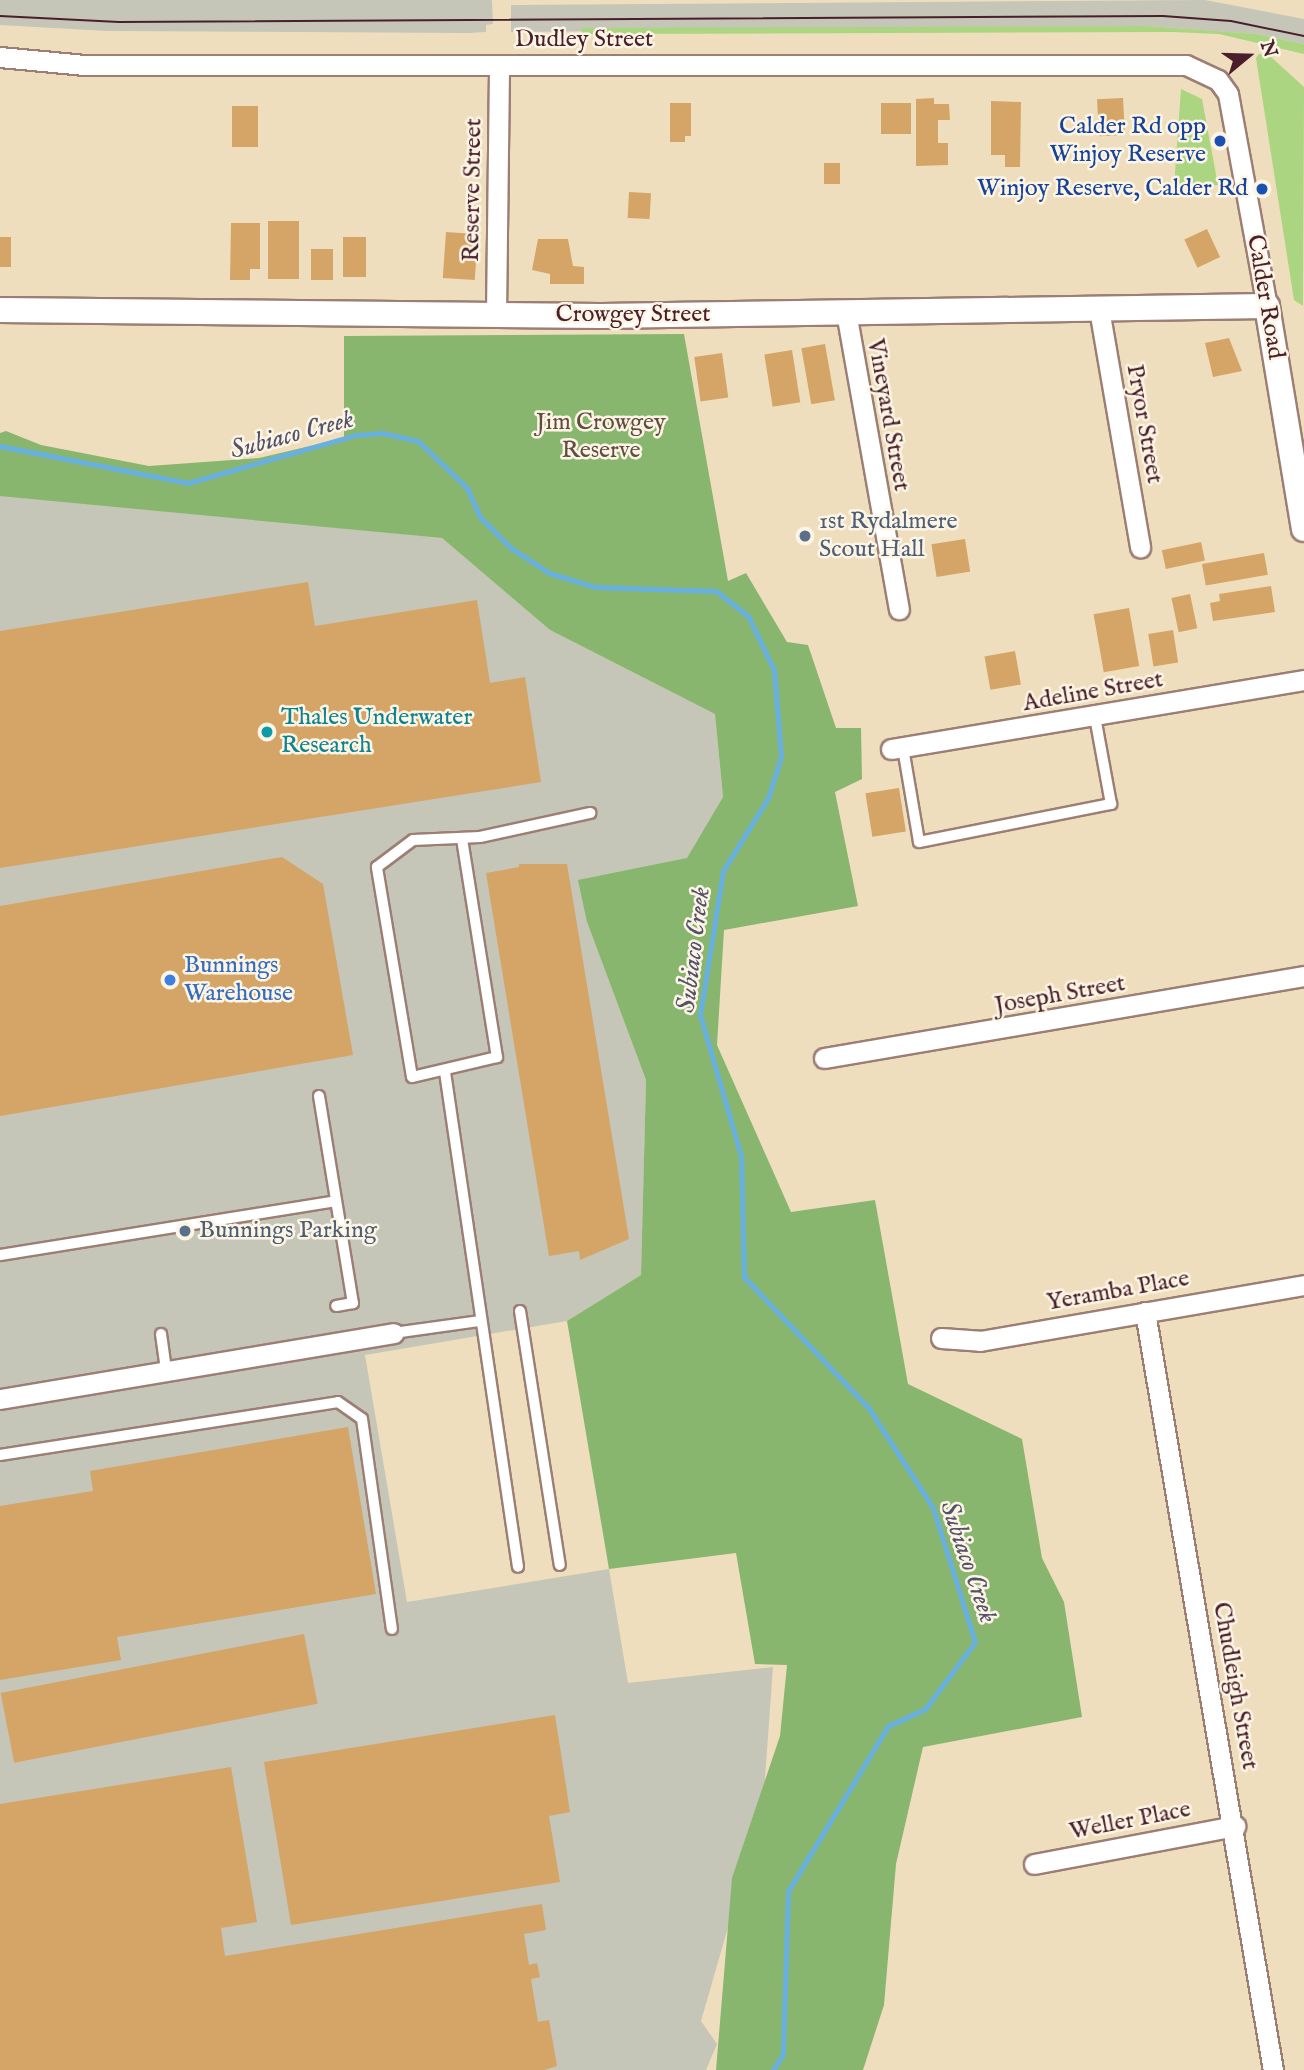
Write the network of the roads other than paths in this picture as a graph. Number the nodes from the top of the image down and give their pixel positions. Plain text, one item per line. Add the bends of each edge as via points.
1 (0, 57) edge
2 (1168, 64) joint
3 (499, 65) junction
4 (1267, 306) junction
5 (1099, 309) junction
6 (0, 310) edge
7 (846, 312) junction
8 (496, 315) junction
9 (1301, 487) edge
10 (1304, 529) edge
11 (1140, 547) dead end
12 (899, 609) dead end
13 (1304, 680) edge
14 (1095, 717) junction
15 (897, 748) joint
16 (590, 813) dead end
17 (461, 839) junction
18 (1304, 976) edge
19 (824, 1058) dead end
20 (445, 1072) junction
21 (319, 1096) dead end
22 (336, 1201) junction
23 (0, 1255) edge
24 (1304, 1286) edge
25 (336, 1306) dead end
26 (520, 1311) dead end
27 (1144, 1311) junction
28 (479, 1321) junction
29 (393, 1333) joint
30 (161, 1334) dead end
31 (941, 1338) dead end
32 (166, 1370) junction
33 (5, 1396) edge
34 (0, 1455) edge
35 (560, 1564) dead end
36 (518, 1567) dead end
37 (392, 1629) dead end
38 (1235, 1826) junction
39 (1034, 1864) dead end
40 (1273, 2070) edge

1 - 3 street, Dudley Street via 84,65
2 - 3 street, Dudley Street
2 - 4 street, Calder Road via 1205,71 1228,94
3 - 8 street, Reserve Street
4 - 5 street, Crowgey Street
4 - 9 street, Calder Road
5 - 7 street, Crowgey Street
5 - 11 street, Pryor Street
6 - 8 street, Crowgey Street
7 - 8 street, Crowgey Street
7 - 12 street, Vineyard Street
9 - 10 street, Calder Road
13 - 14 street, Adeline Street
14 - 15 street, Adeline Street
14 - 15 lane via 1111,804 919,842
16 - 17 lane
17 - 20 lane via 497,1057
17 - 20 lane via 413,840 377,867 412,1077
18 - 19 street, Joseph Street
20 - 28 lane via 477,1269
21 - 22 lane
22 - 23 lane
22 - 25 lane via 353,1303
24 - 27 street, Yeramba Place
26 - 35 lane
27 - 31 street, Yeramba Place via 979,1341
27 - 38 street, Chudleigh Street
28 - 29 lane
28 - 36 lane
29 - 32 street
30 - 32 lane
32 - 33 street
34 - 37 lane via 338,1402 362,1419
38 - 39 street, Weller Place
38 - 40 street, Chudleigh Street

